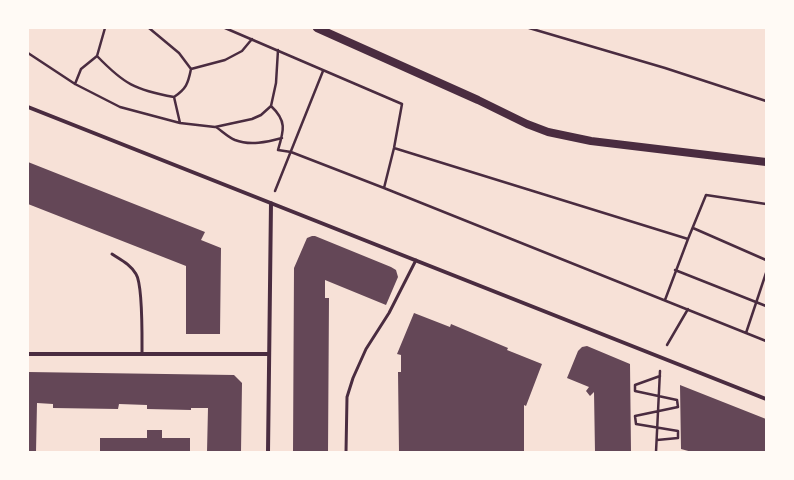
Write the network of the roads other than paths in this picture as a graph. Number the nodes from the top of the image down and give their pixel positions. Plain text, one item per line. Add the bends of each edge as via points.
1 (317, 28) edge
2 (28, 107) edge
3 (766, 162) edge
4 (271, 203) junction
5 (112, 254) dead end
6 (416, 260) junction
7 (28, 354) edge
8 (142, 354) junction
9 (269, 354) junction
10 (766, 398) edge
11 (268, 452) edge
12 (346, 452) edge

1 - 3 main road via 548,132 591,141
2 - 4 street
4 - 6 street
4 - 9 street
5 - 8 lane via 127,263 137,275 140,286
6 - 10 street
6 - 12 lane via 389,313 366,349 353,378 347,397
7 - 8 street
8 - 9 street
9 - 11 street

